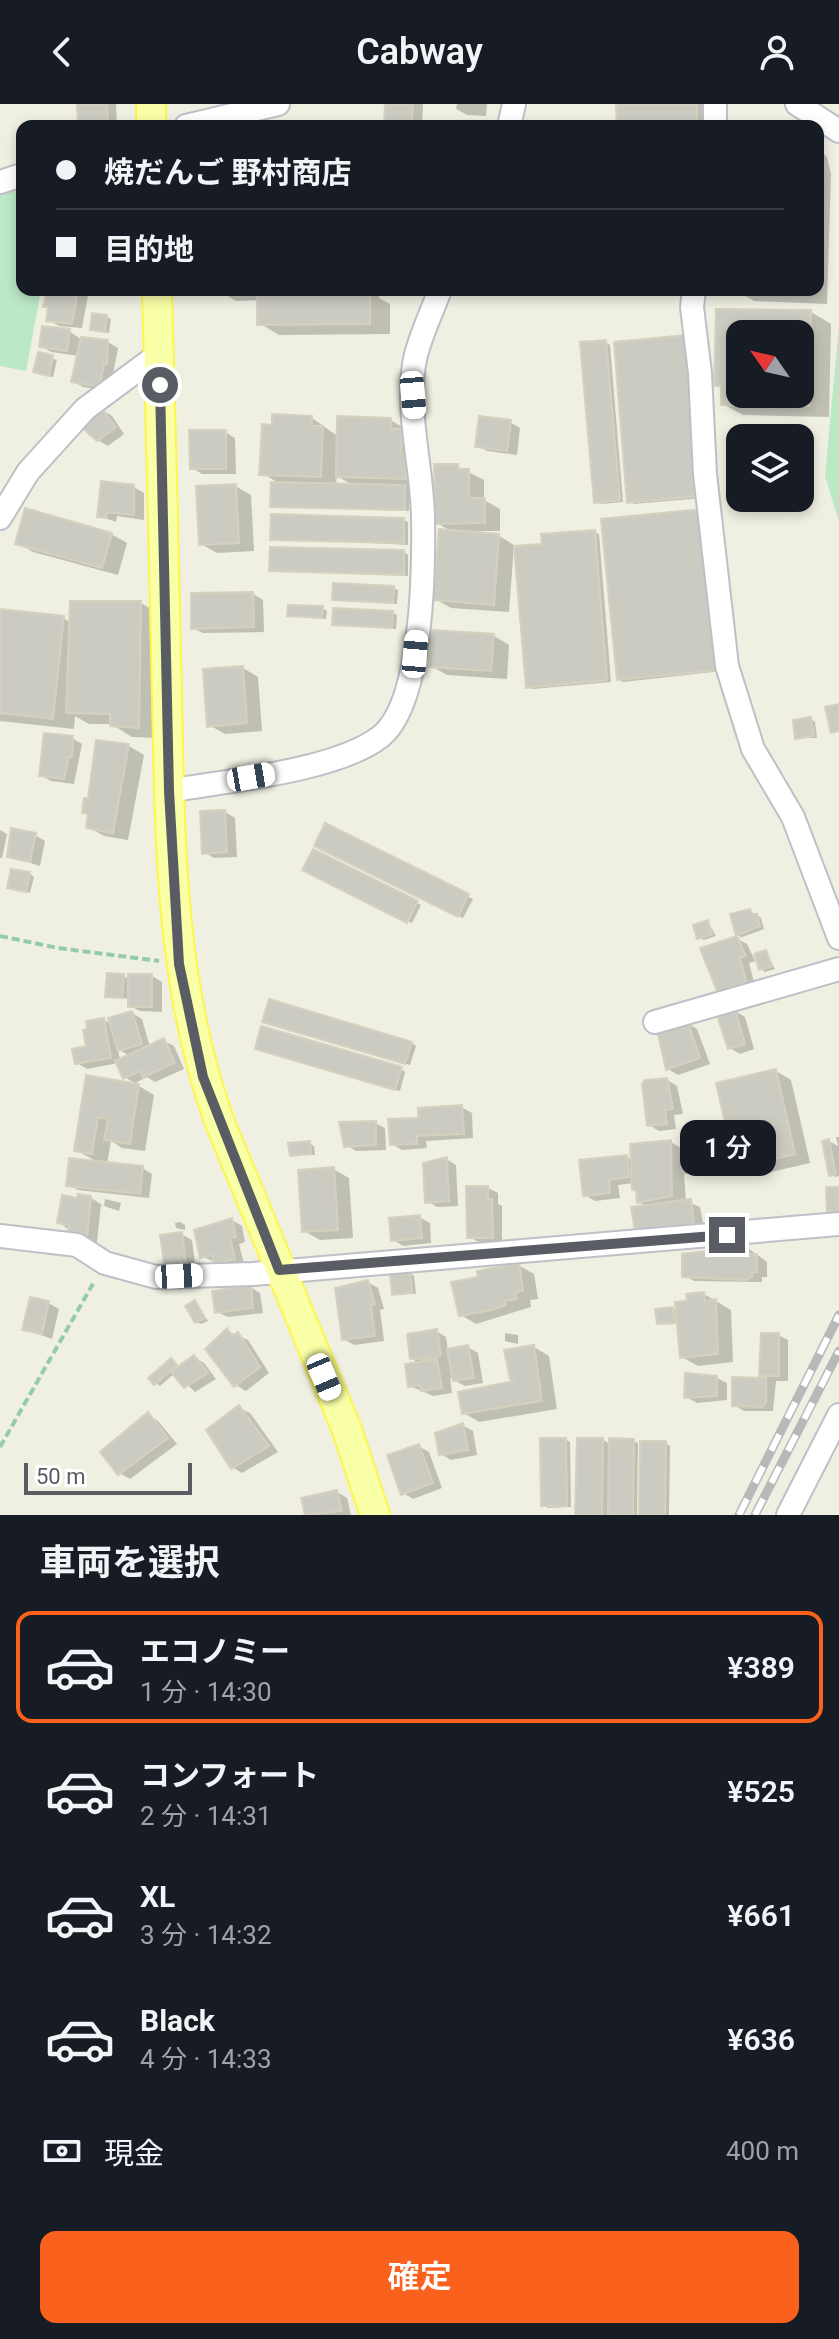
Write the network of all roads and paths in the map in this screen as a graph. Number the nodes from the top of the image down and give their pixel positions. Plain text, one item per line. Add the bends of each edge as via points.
1 (278, 104) edge
2 (797, 104) edge
3 (228, 109) edge
4 (201, 120) edge
5 (822, 120) edge
6 (157, 296) edge
7 (438, 296) edge
8 (693, 296) edge
9 (159, 354) junction
10 (0, 518) edge
11 (169, 791) junction
12 (0, 936) edge
13 (839, 938) edge
14 (179, 964) junction
15 (839, 969) edge
16 (655, 1022) dead end
17 (839, 1224) edge
18 (0, 1236) edge
19 (105, 1263) junction
20 (279, 1270) junction
21 (839, 1415) edge
22 (0, 1447) edge
23 (375, 1515) edge
24 (788, 1515) edge

1 - 3 street
2 - 5 street
3 - 4 street
6 - 9 main road
7 - 11 street via 415,359 423,517 418,609 413,677 394,723 379,738 336,758
8 - 13 street via 705,474 727,666 753,749 793,817
9 - 10 street via 85,409 28,472
9 - 11 main road
11 - 14 main road
12 - 14 path
14 - 20 main road via 203,1077
15 - 16 street
17 - 20 street
18 - 19 street via 77,1245
19 - 20 street via 156,1277
19 - 22 path
20 - 23 main road via 347,1430
21 - 24 street

